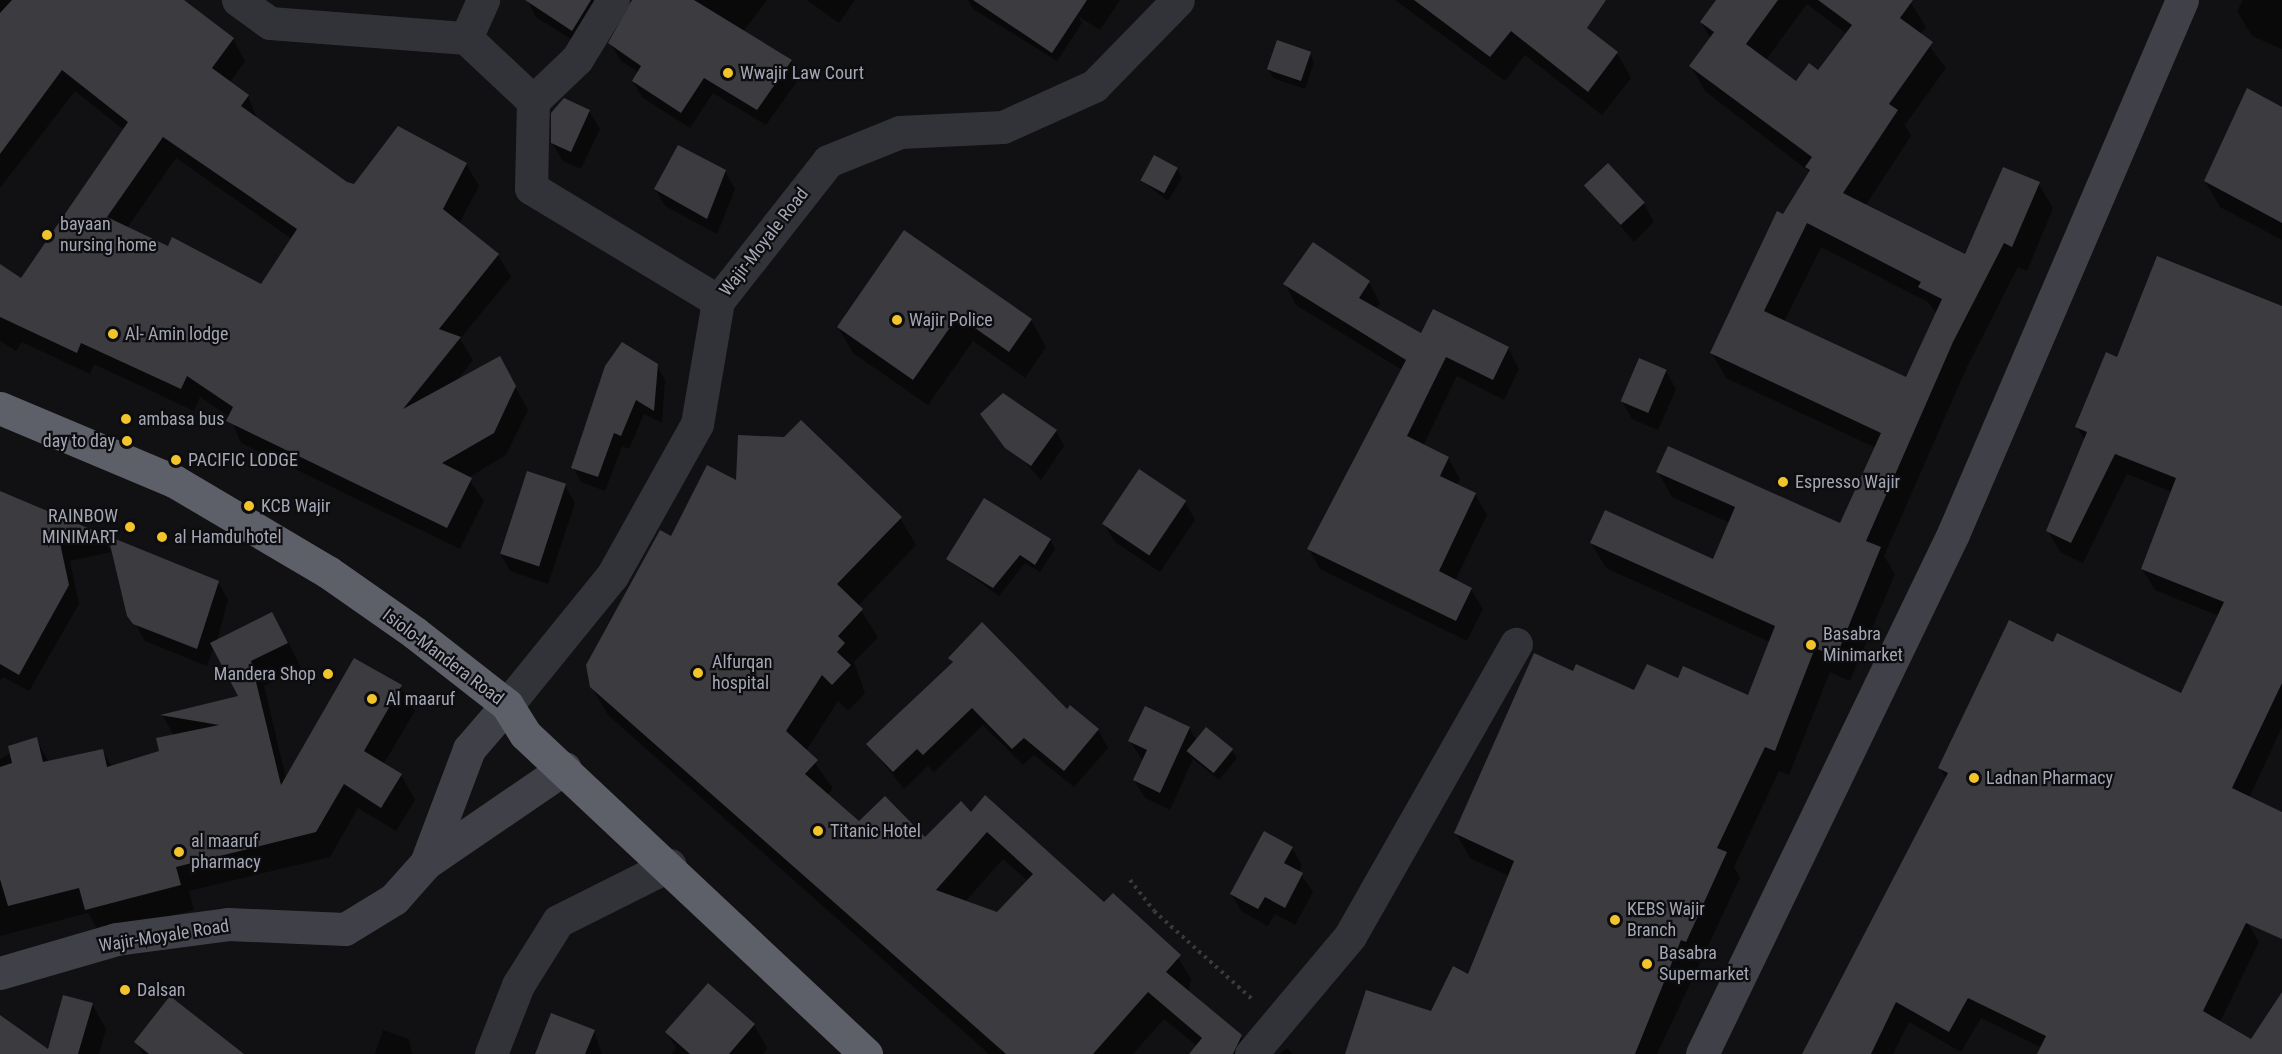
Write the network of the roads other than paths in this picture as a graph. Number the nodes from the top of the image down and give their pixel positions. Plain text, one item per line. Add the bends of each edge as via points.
1 (238, 0) edge
2 (483, 0) edge
3 (613, 0) edge
4 (1178, 0) edge
5 (2182, 0) edge
6 (466, 38) junction
7 (533, 100) junction
8 (718, 301) junction
9 (0, 408) edge
10 (1516, 644) dead end
11 (507, 705) junction
12 (565, 768) junction
13 (426, 863) junction
14 (670, 865) junction
15 (0, 973) edge
16 (491, 1054) edge
17 (866, 1054) edge
18 (1251, 1054) edge
19 (1702, 1054) edge

1 - 6 street via 270,23
2 - 6 street
3 - 7 street via 577,59
4 - 8 street, Wajir-Moyale Road via 1094,86 1003,127 900,132 828,161
5 - 19 street via 1953,534
6 - 7 street
7 - 8 street via 531,188
8 - 11 street, Wajir-Moyale Road via 697,424 612,576
9 - 11 highway, Isiolo-Mandera Road via 195,493 328,572
10 - 18 street via 1350,936
11 - 12 highway, Isiolo-Mandera Road via 525,734
11 - 13 street via 469,749
12 - 13 street, Wajir-Moyale Road
12 - 14 highway, Isiolo-Mandera Road
13 - 15 street, Wajir-Moyale Road via 394,899 345,929 228,924 116,939
14 - 16 street via 558,921 518,985
14 - 17 highway, Isiolo-Mandera Road

